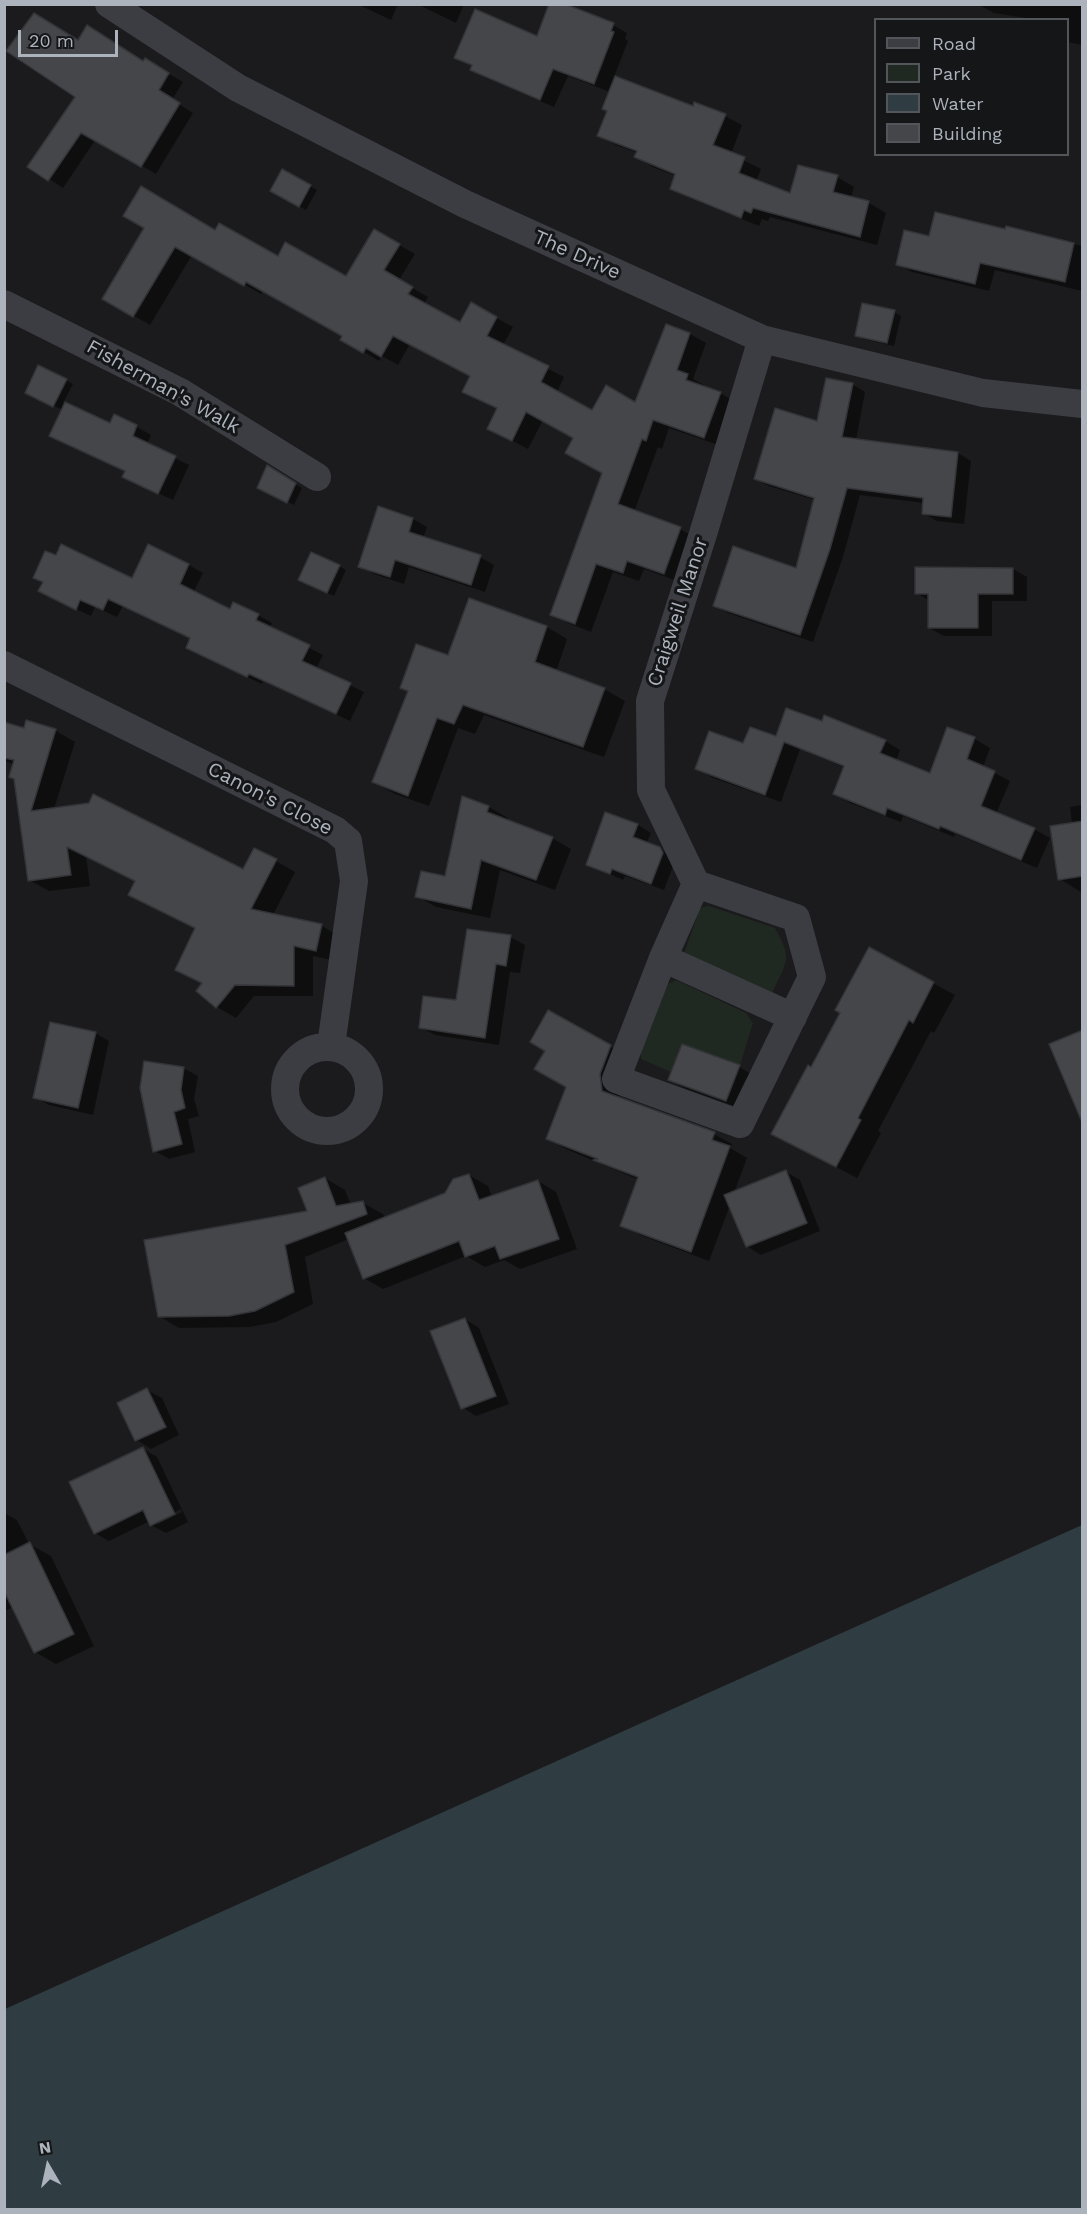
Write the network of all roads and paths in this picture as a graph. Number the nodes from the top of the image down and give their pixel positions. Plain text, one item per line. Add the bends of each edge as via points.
1 (109, 4) edge
2 (4, 304) edge
3 (762, 339) junction
4 (1083, 404) edge
5 (317, 477) dead end
6 (4, 665) edge
7 (696, 884) junction
8 (663, 958) junction
9 (793, 1017) junction
10 (331, 1046) dead end

1 - 3 street, The Drive via 248,93 465,204
2 - 5 street, Fisherman's Walk via 180,392
3 - 4 street, The Drive via 983,393
3 - 7 street, Craigweil Manor via 650,701 651,790
6 - 10 street, Canon's Close via 335,830 348,841 354,882
7 - 8 street
7 - 9 street via 796,918 812,977
8 - 9 street
8 - 9 street via 616,1079 740,1124

